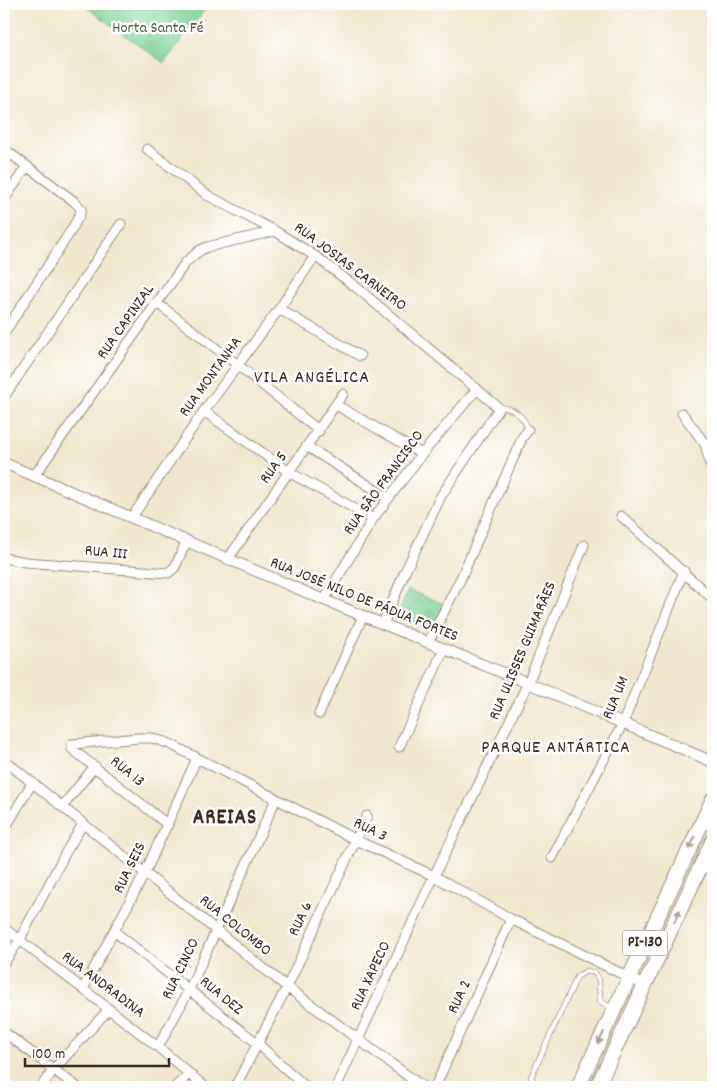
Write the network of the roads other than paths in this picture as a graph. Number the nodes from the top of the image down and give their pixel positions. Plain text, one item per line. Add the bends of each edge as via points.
1 (4, 149) edge
2 (147, 149) dead end
3 (27, 166) junction
4 (4, 200) edge
5 (121, 224) dead end
6 (275, 230) junction
7 (315, 256) junction
8 (157, 303) junction
9 (279, 309) junction
10 (4, 333) edge
11 (360, 356) dead end
12 (238, 365) junction
13 (477, 389) junction
14 (343, 394) dead end
15 (4, 397) edge
16 (336, 405) junction
17 (499, 408) junction
18 (204, 411) junction
19 (682, 413) dead end
20 (528, 430) joint
21 (319, 431) junction
22 (308, 446) junction
23 (422, 454) junction
24 (4, 463) edge
25 (289, 472) junction
26 (713, 474) edge
27 (34, 476) junction
28 (388, 498) junction
29 (621, 516) dead end
30 (132, 517) junction
31 (373, 519) junction
32 (187, 540) junction
33 (584, 545) dead end
34 (4, 558) edge
35 (228, 559) junction
36 (684, 571) junction
37 (713, 599) edge
38 (324, 600) junction
39 (363, 616) junction
40 (383, 624) junction
41 (428, 643) junction
42 (444, 649) junction
43 (528, 683) junction
44 (318, 714) dead end
45 (623, 723) junction
46 (74, 744) joint
47 (399, 747) dead end
48 (197, 758) junction
49 (4, 760) edge
50 (713, 762) edge
51 (95, 766) junction
52 (32, 783) junction
53 (276, 799) junction
54 (713, 799) edge
55 (62, 807) junction
56 (367, 816) dead end
57 (83, 824) junction
58 (168, 825) junction
59 (4, 830) edge
60 (356, 840) junction
61 (713, 840) edge
62 (552, 858) dead end
63 (146, 873) junction
64 (434, 876) junction
65 (511, 920) junction
66 (4, 928) edge
67 (217, 929) junction
68 (114, 932) junction
69 (19, 941) junction
70 (4, 963) edge
71 (628, 978) junction
72 (644, 986) junction
73 (286, 987) junction
74 (83, 989) junction
75 (189, 990) junction
76 (109, 1009) junction
77 (614, 1009) junction
78 (4, 1032) edge
79 (358, 1041) junction
80 (257, 1043) junction
81 (158, 1047) junction
82 (54, 1070) junction
83 (189, 1074) junction
84 (599, 1083) edge
85 (41, 1087) edge
86 (77, 1087) edge
87 (175, 1087) edge
88 (205, 1087) edge
89 (235, 1087) edge
90 (306, 1087) edge
91 (336, 1087) edge
92 (423, 1087) edge
93 (435, 1087) edge
94 (542, 1087) edge
95 (578, 1087) edge
96 (616, 1087) edge

1 - 3 street
2 - 6 street, RUA JOSIAS CARNEIRO via 207,195
3 - 4 street
3 - 10 street via 75,202 80,214
5 - 15 street
6 - 7 street, RUA JOSIAS CARNEIRO
6 - 8 street, RUA CAPINZAL via 199,251 186,262
7 - 9 street, RUA MONTANHA
7 - 13 street, RUA JOSIAS CARNEIRO via 356,286
8 - 12 street
8 - 27 street, RUA CAPINZAL
9 - 11 street
9 - 12 street, RUA MONTANHA
12 - 18 street, RUA MONTANHA
12 - 21 street
13 - 17 street, RUA JOSIAS CARNEIRO
13 - 23 street, RUA SÃO FRANCISCO
14 - 16 street, RUA 5
16 - 21 street, RUA 5
16 - 23 street
17 - 20 lane, RUA JOSIAS CARNEIRO via 514,410
17 - 40 street via 441,496
18 - 25 street
18 - 30 street, RUA MONTANHA
19 - 26 street via 705,444
20 - 41 street, RUA JOSIAS CARNEIRO
21 - 22 street, RUA 5
22 - 25 street, RUA 5
22 - 28 street
23 - 28 street, RUA SÃO FRANCISCO
24 - 27 street, RUA JOSÉ NILO DE PÁDUA FORTES
25 - 31 street
25 - 35 street, RUA 5
27 - 30 street, RUA JOSÉ NILO DE PÁDUA FORTES
28 - 31 street, RUA SÃO FRANCISCO
29 - 36 street
30 - 32 street, RUA JOSÉ NILO DE PÁDUA FORTES
31 - 38 street, RUA SÃO FRANCISCO
32 - 34 street, RUA III via 175,567 168,573
32 - 35 street, RUA JOSÉ NILO DE PÁDUA FORTES
33 - 43 street, RUA ULISSES GUIMARÃES
35 - 38 street, RUA JOSÉ NILO DE PÁDUA FORTES
36 - 37 street
36 - 45 street, RUA UM
38 - 39 street, RUA JOSÉ NILO DE PÁDUA FORTES
39 - 40 street, RUA JOSÉ NILO DE PÁDUA FORTES
39 - 44 street
40 - 41 street, RUA JOSÉ NILO DE PÁDUA FORTES
41 - 42 street, RUA JOSÉ NILO DE PÁDUA FORTES
42 - 43 street, RUA JOSÉ NILO DE PÁDUA FORTES
42 - 47 street
43 - 45 street, RUA JOSÉ NILO DE PÁDUA FORTES
43 - 64 street, RUA ULISSES GUIMARÃES
45 - 50 street, RUA JOSÉ NILO DE PÁDUA FORTES
45 - 62 street, RUA UM
46 - 48 street, RUA 3 via 152,738
46 - 51 street, RUA 13 via 72,748
48 - 53 street, RUA 3
48 - 58 street, RUA SEIS
49 - 52 street, RUA COLOMBO
51 - 55 street
51 - 58 street, RUA 13
52 - 55 street, RUA COLOMBO
52 - 59 street
53 - 60 street, RUA 3
53 - 67 street, RUA CINCO
54 -> 71 main road, PI-130
55 - 57 street, RUA COLOMBO
56 - 60 street, RUA 6
57 - 63 street, RUA COLOMBO
57 - 69 street
58 - 63 street, RUA SEIS
60 - 64 street, RUA 3
60 - 73 street, RUA 6
72 -> 61 main road, PI-130
63 - 67 street, RUA COLOMBO
63 - 68 street, RUA SEIS
64 - 65 street, RUA 3
64 - 79 street, RUA XAPECO
65 - 71 street, RUA 3
65 - 93 street, RUA 2
66 - 69 street, RUA ANDRADINA
67 - 73 street, RUA COLOMBO
67 - 75 street, RUA CINCO
68 - 74 street, RUA SEIS
68 - 75 street, RUA DEZ
69 - 70 street
69 - 74 street, RUA ANDRADINA
71 - 72 street, RUA 3
71 - 77 main road, PI-130
72 - 84 main road, PI-130
73 - 79 street, RUA COLOMBO
73 - 80 street, RUA 6
74 - 76 street, RUA ANDRADINA
75 - 80 street, RUA DEZ
75 - 81 street, RUA CINCO
76 - 81 street, RUA ANDRADINA
76 - 82 street
77 - 94 lane via 600,1001 600,980 595,973 586,971 577,977 531,1078
77 -> 95 main road, PI-130
78 - 82 street
79 - 91 street, RUA XAPECO
79 - 92 street, RUA COLOMBO
80 - 89 street, RUA 6
80 - 90 street, RUA DEZ
81 - 83 street, RUA ANDRADINA
82 - 85 street
82 - 86 street
83 - 87 street
83 - 88 street, RUA ANDRADINA
84 - 96 lane

